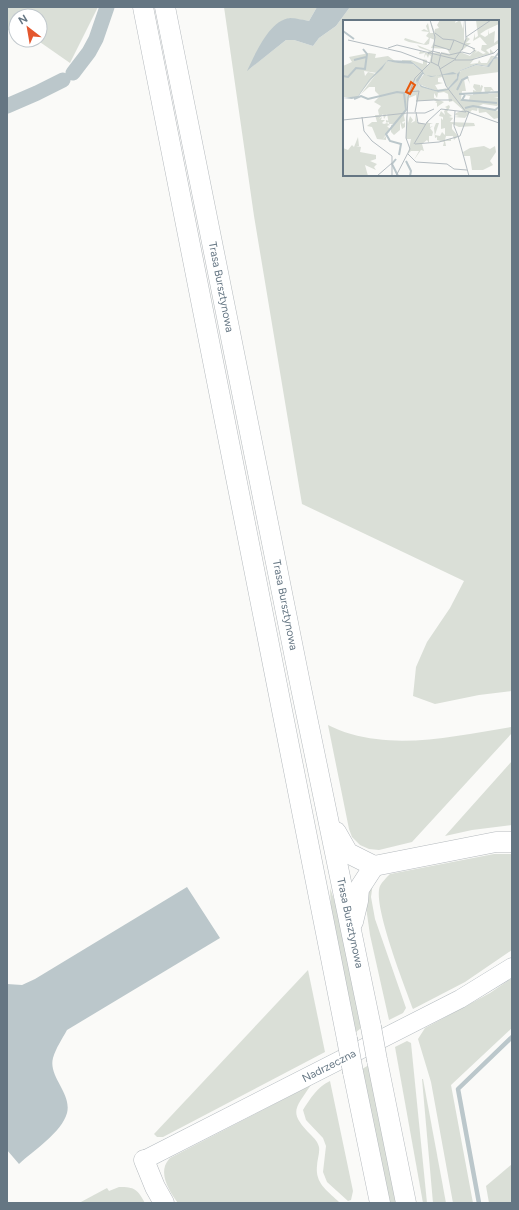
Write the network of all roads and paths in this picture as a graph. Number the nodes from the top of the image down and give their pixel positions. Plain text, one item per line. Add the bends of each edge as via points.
1 (143, 7) edge
2 (165, 7) edge
3 (329, 820) junction
4 (512, 842) edge
5 (374, 866) junction
6 (351, 928) junction
7 (512, 967) edge
8 (144, 1160) joint
9 (373, 1172) junction
10 (164, 1203) edge
11 (365, 1203) edge
12 (380, 1203) edge
13 (406, 1203) edge

1 - 9 main road, Trasa Bursztynowa, bridge
2 - 3 main road, Trasa Bursztynowa
3 - 5 main road via 348,853
3 - 6 main road, Trasa Bursztynowa
4 - 5 main road via 496,842
5 - 6 main road via 359,889
6 - 13 main road, Trasa Bursztynowa, bridge
7 - 8 street, Nadrzeczna via 460,1000
8 - 10 main road
9 - 11 main road
9 - 12 main road, Trasa Bursztynowa

